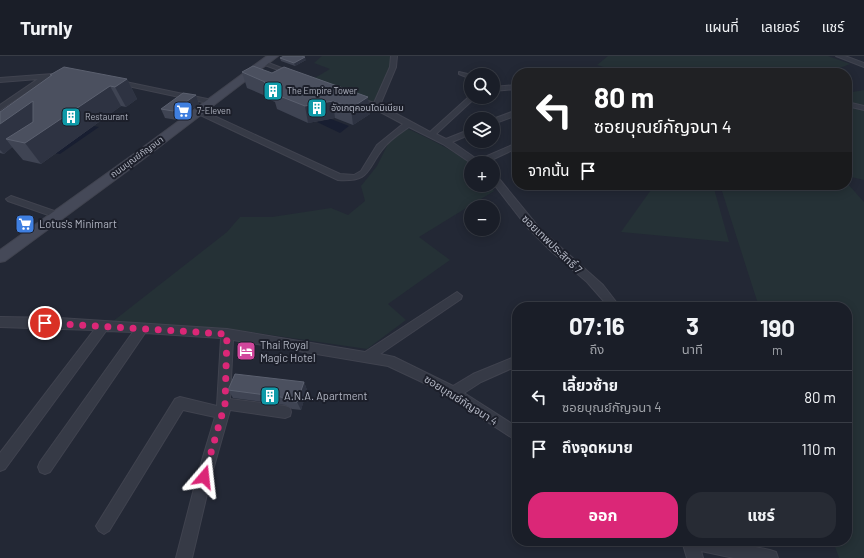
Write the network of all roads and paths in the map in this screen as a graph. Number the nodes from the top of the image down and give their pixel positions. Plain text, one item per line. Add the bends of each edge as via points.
1 (394, 56) edge
2 (839, 56) edge
3 (269, 59) edge
4 (864, 65) edge
5 (461, 73) dead end
6 (464, 74) edge
7 (73, 75) edge
8 (46, 76) junction
9 (301, 77) edge
10 (0, 80) edge
11 (110, 80) edge
12 (512, 87) edge
13 (500, 88) edge
14 (344, 94) edge
15 (212, 102) junction
16 (464, 104) edge
17 (852, 105) edge
18 (376, 106) junction
19 (0, 108) edge
20 (864, 108) edge
21 (198, 112) junction
22 (512, 114) edge
23 (500, 119) edge
24 (408, 124) junction
25 (464, 134) edge
26 (431, 135) junction
27 (446, 142) junction
28 (512, 147) edge
29 (467, 156) edge
30 (493, 156) edge
31 (500, 187) edge
32 (11, 199) dead end
33 (57, 215) junction
34 (0, 256) edge
35 (457, 296) dead end
36 (612, 302) edge
37 (0, 322) edge
38 (103, 326) junction
39 (142, 329) junction
40 (227, 334) junction
41 (367, 356) junction
42 (512, 363) edge
43 (453, 393) junction
44 (224, 409) junction
45 (285, 412) dead end
46 (512, 432) edge
47 (0, 464) edge
48 (45, 467) dead end
49 (104, 526) dead end
50 (691, 546) edge
51 (714, 546) edge
52 (184, 558) edge
53 (695, 558) edge
54 (770, 558) edge

1 - 18 street via 393,67
2 - 4 street
3 - 9 street
3 - 15 street, ถนนบุณย์กัญจนา
5 - 6 street
7 - 8 street
8 - 10 street
8 - 19 street
11 - 15 street
12 - 13 street
14 - 18 street
15 - 21 street, ถนนบุณย์กัญจนา
16 - 26 street
17 - 20 street
18 - 24 street
21 - 24 street via 338,177 350,178 358,177 365,172 376,151
21 - 33 street, ถนนบุณย์กัญจนา
22 - 23 street
24 - 26 street
25 - 27 street
26 - 27 street
27 - 29 street
28 - 30 street
31 - 36 street, ซอยเทพประสิทธิ์ 7 via 544,239 605,292
32 - 33 street
33 - 34 street, ถนนบุณย์กัญจนา
35 - 41 street
37 - 38 street, ซอยบุณย์กัญจนา 4
38 - 39 street, ซอยบุณย์กัญจนา 4
38 - 47 street
39 - 40 street, ซอยบุณย์กัญจนา 4
39 - 48 street
40 - 41 street, ซอยบุณย์กัญจนา 4
40 - 44 street
41 - 43 street, ซอยบุณย์กัญจนา 4 via 390,360
42 - 43 street via 477,378
43 - 46 street, ซอยบุณย์กัญจนา 4
44 - 45 street
44 - 49 street via 180,404
44 - 52 street
50 - 53 street
51 - 54 street

